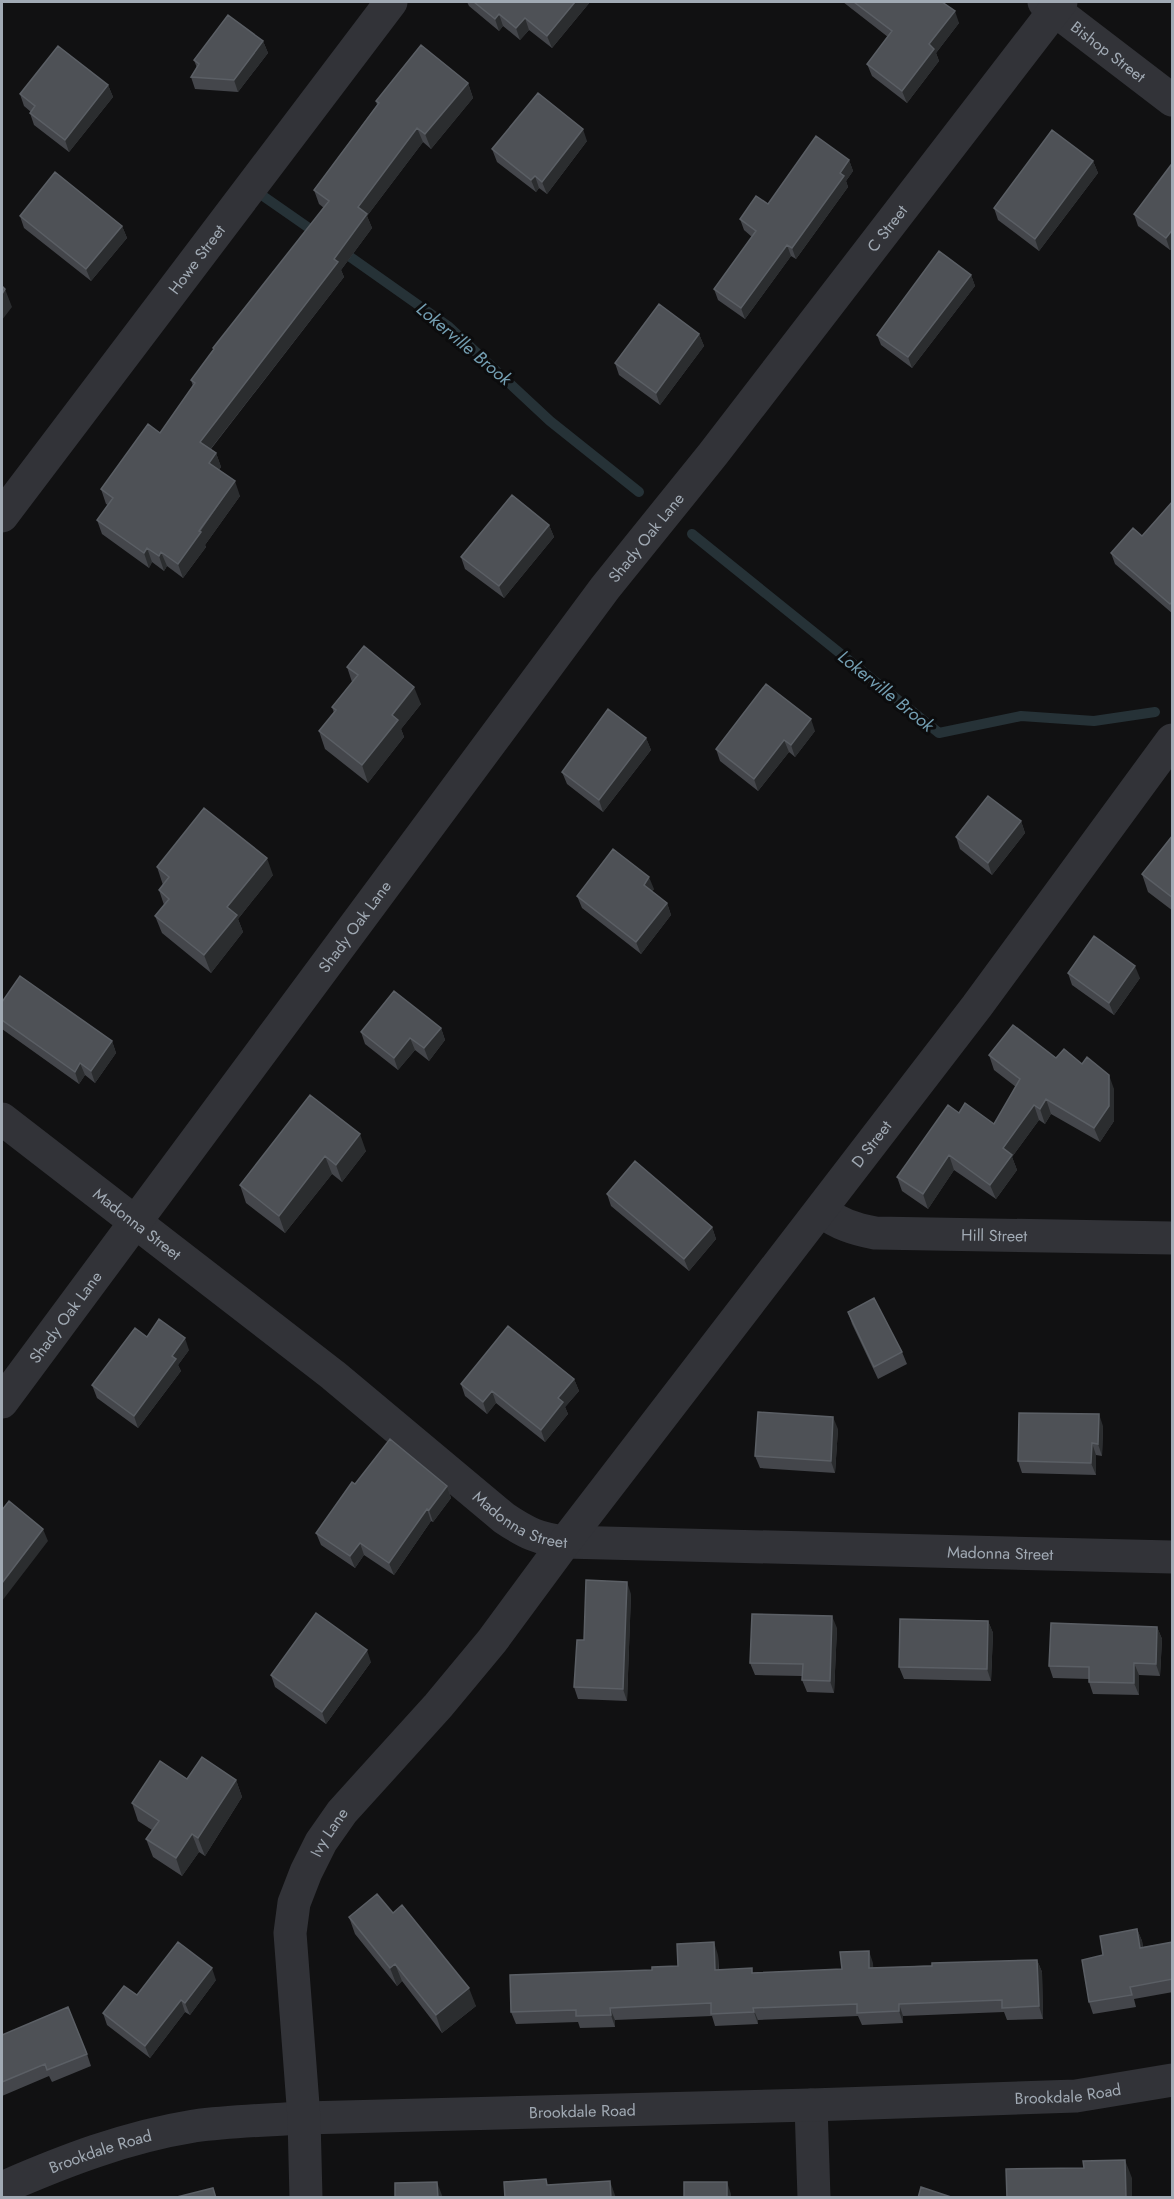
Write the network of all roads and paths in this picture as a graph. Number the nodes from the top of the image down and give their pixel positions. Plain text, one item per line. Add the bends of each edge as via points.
1 (391, 2) edge
2 (1053, 4) edge
3 (1173, 100) edge
4 (713, 454) joint
5 (2, 516) edge
6 (1173, 740) edge
7 (2, 1119) edge
8 (821, 1211) junction
9 (135, 1223) junction
10 (1173, 1238) edge
11 (2, 1402) edge
12 (565, 1542) junction
13 (1173, 1557) edge
14 (1173, 2080) edge
15 (812, 2105) junction
16 (304, 2118) junction
17 (2, 2188) edge
18 (306, 2198) edge
19 (813, 2198) edge

1 - 5 street, Howe Street
2 - 3 street, Bishop Street
2 - 4 street, C Street
4 - 9 street, Shady Oak Lane via 605,588
6 - 8 street, D Street
7 - 9 street, Madonna Street
8 - 10 street, Hill Street via 838,1223 875,1233
8 - 12 street, D Street
9 - 11 street, Shady Oak Lane
9 - 12 street, Madonna Street via 333,1375 504,1518 526,1532
12 - 13 street, Madonna Street
12 - 16 street, Ivy Lane via 465,1674 342,1812 306,1872 294,1903 290,1933
14 - 15 street, Brookdale Road via 1076,2096
15 - 16 street, Brookdale Road
15 - 19 street
16 - 17 street, Brookdale Road via 222,2123 152,2135 75,2157
16 - 18 street, Ivy Lane

